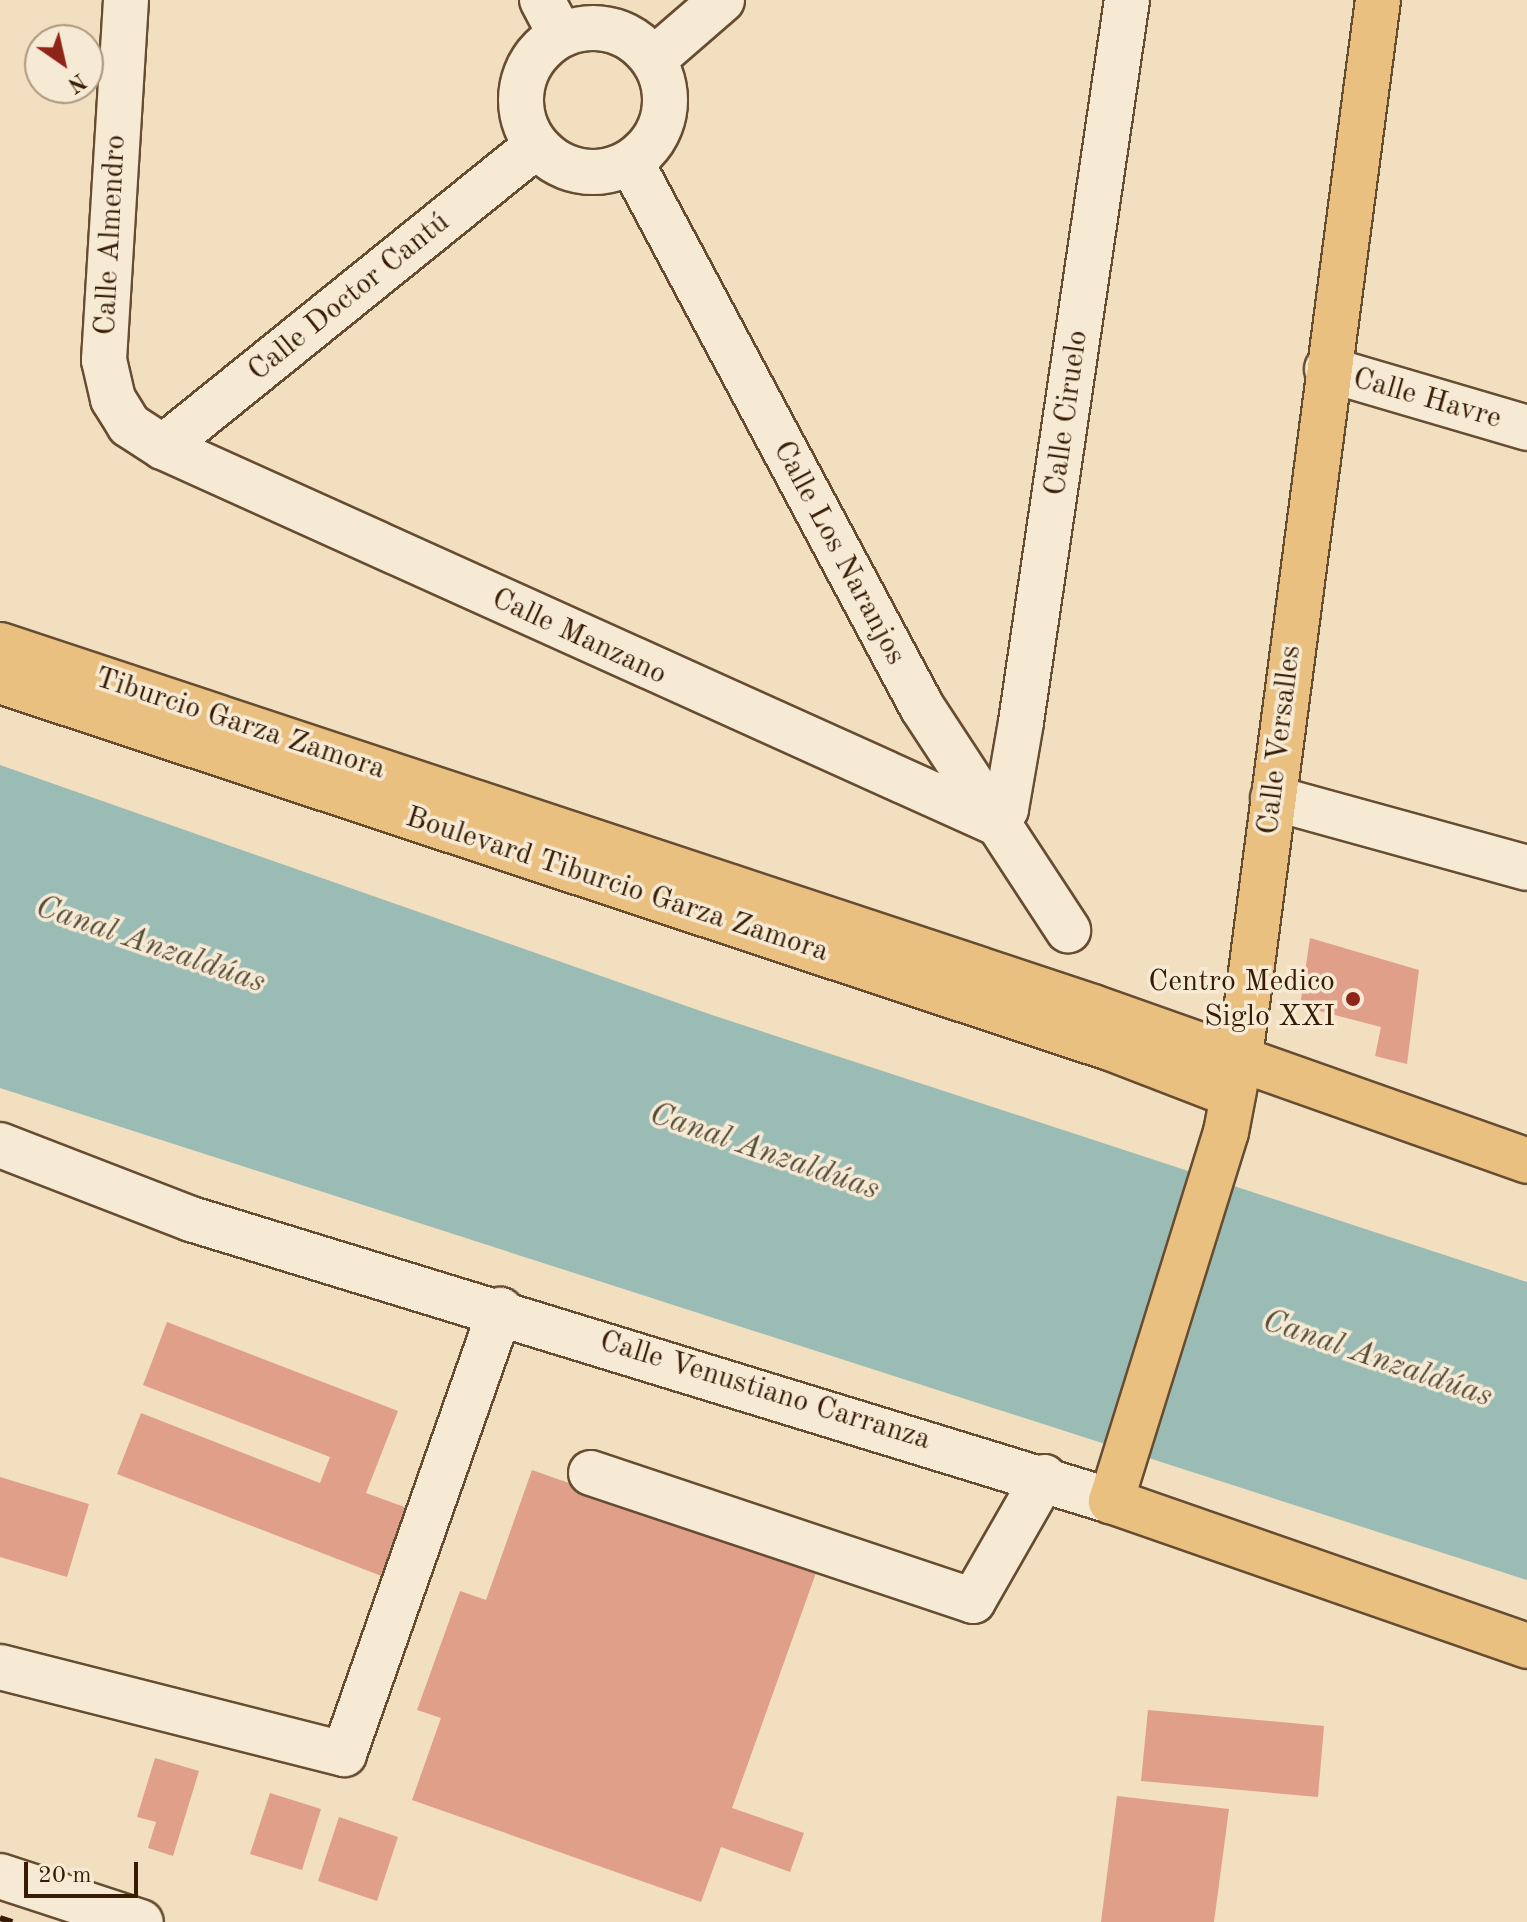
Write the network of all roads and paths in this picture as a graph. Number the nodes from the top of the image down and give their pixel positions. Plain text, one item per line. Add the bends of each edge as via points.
1 (126, 0) edge
2 (722, 0) edge
3 (1127, 0) edge
4 (1378, 0) edge
5 (551, 17) edge
6 (654, 59) junction
7 (535, 147) junction
8 (631, 162) junction
9 (1327, 369) junction
10 (1527, 428) edge
11 (163, 447) junction
12 (4, 658) edge
13 (1273, 798) junction
14 (996, 823) junction
15 (1527, 868) edge
16 (1068, 930) dead end
17 (1233, 1097) junction
18 (0, 1145) edge
19 (1527, 1161) edge
20 (500, 1310) junction
21 (591, 1473) dead end
22 (1044, 1477) junction
23 (1116, 1484) junction
24 (1527, 1646) edge
25 (0, 1667) edge
26 (0, 1876) edge
27 (141, 1922) edge

1 - 11 street, Calle Almendro via 104,360 113,399 129,425
2 - 6 street
3 - 14 street, Calle Ciruelo via 1021,722 1006,809
4 - 9 main road, Calle Versalles
5 - 6 street via 615,30
5 - 7 street via 521,82 521,116
6 - 8 street via 665,87 664,117 651,144
7 - 8 street via 563,168 596,174
7 - 11 street, Calle Doctor Cantú
8 - 14 street, Calle Los Naranjos via 922,707
9 - 10 street, Calle Havre
9 - 13 main road, Calle Versalles
11 - 14 street, Calle Manzano
12 - 17 main road, Tiburcio Garza Zamora via 1093,1007
13 - 15 street
13 - 17 main road, Calle Versalles
14 - 16 street, Calle Los Naranjos
17 - 19 main road
17 - 23 main road, Calle Versalles
18 - 20 street, Calle Venustiano Carranza via 191,1219
20 - 22 street, Calle Venustiano Carranza
20 - 25 street via 344,1754
21 - 22 street via 973,1601
22 - 23 street, Calle Venustiano Carranza
23 - 24 main road, Calle Venustiano Carranza
26 - 27 street

